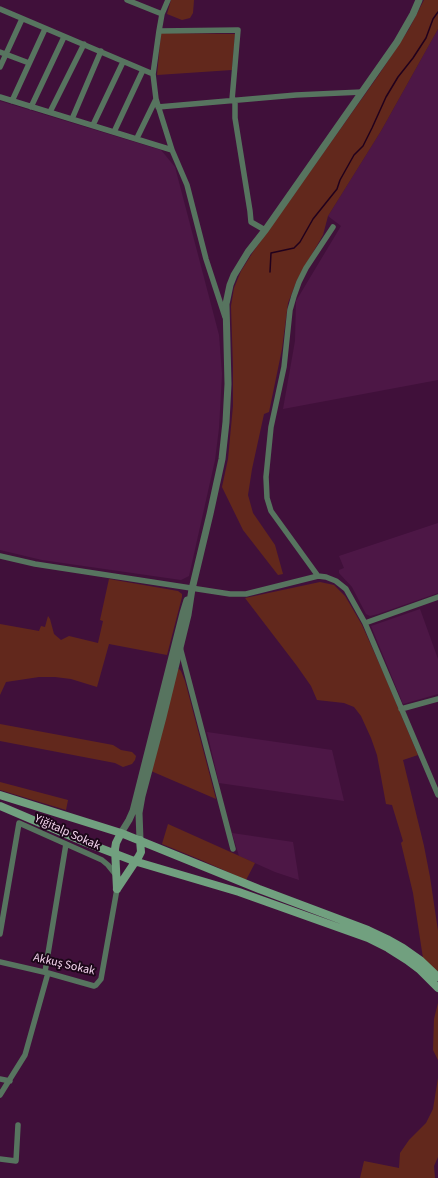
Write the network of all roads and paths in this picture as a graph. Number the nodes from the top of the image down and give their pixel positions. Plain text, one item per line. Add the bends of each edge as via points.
1 (127, 0) edge
2 (168, 0) edge
3 (419, 0) edge
4 (0, 9) edge
5 (162, 14) junction
6 (22, 19) junction
7 (45, 28) junction
8 (159, 31) junction
9 (64, 36) junction
10 (84, 44) junction
11 (101, 51) junction
12 (3, 53) edge
13 (123, 62) junction
14 (29, 63) junction
15 (0, 67) edge
16 (143, 70) junction
17 (153, 74) junction
18 (362, 92) junction
19 (0, 97) edge
20 (156, 99) junction
21 (234, 100) junction
22 (12, 101) junction
23 (31, 107) junction
24 (158, 107) junction
25 (50, 112) junction
26 (72, 119) junction
27 (93, 125) junction
28 (114, 132) junction
29 (137, 138) junction
30 (172, 150) junction
31 (333, 227) dead end
32 (264, 230) junction
33 (225, 317) junction
34 (0, 556) edge
35 (318, 576) junction
36 (192, 589) junction
37 (438, 597) edge
38 (365, 622) junction
39 (180, 646) junction
40 (438, 699) edge
41 (401, 709) junction
42 (0, 795) edge
43 (438, 796) edge
44 (0, 806) edge
45 (16, 812) junction
46 (19, 823) junction
47 (121, 833) junction
48 (140, 840) junction
49 (66, 844) junction
50 (232, 849) dead end
51 (116, 854) junction
52 (134, 861) junction
53 (116, 875) junction
54 (117, 889) junction
55 (0, 934) edge
56 (0, 962) edge
57 (47, 972) junction
58 (438, 977) edge
59 (438, 988) edge
60 (0, 1079) edge
61 (10, 1081) junction
62 (0, 1096) edge
63 (18, 1125) dead end
64 (0, 1158) edge

1 - 5 street
2 - 5 street
3 - 18 street via 397,42
4 - 6 street
5 - 8 street
6 - 7 street
6 - 12 street
7 - 9 street
7 - 14 street
8 - 17 street
8 - 21 street via 238,30
9 - 10 street
9 - 23 street
10 - 11 street
10 - 25 street
11 - 13 street
11 - 26 street
12 - 14 street
12 - 15 street
13 - 16 street
13 - 27 street
14 - 22 street
16 - 17 street
16 - 28 street
17 - 20 street
18 - 21 street via 296,94
18 - 32 street
19 - 22 street
20 - 24 street
20 - 29 street
21 - 24 street
21 - 32 street via 251,222
22 - 23 street
23 - 25 street
24 - 30 street
25 - 26 street
26 - 27 street
27 - 28 street
28 - 29 street
29 - 30 street
30 - 33 street via 187,185 206,259
31 - 35 street via 306,268 290,310 284,367 271,427 266,476 267,498 271,511
32 - 33 street via 234,275
33 - 36 street via 228,384 224,442 214,500
34 - 36 street
35 - 36 street via 246,594
35 - 38 street via 331,578 340,583
36 - 39 street
36 - 47 street via 183,613 133,810
37 - 38 street
38 - 41 street
39 - 48 street via 141,801
39 - 50 street
40 - 41 street
41 - 43 street
42 - 47 main road
44 - 45 main road
45 - 46 street
45 - 51 main road
46 - 49 street, Yiğitalp Sokak
46 - 55 street, Yiğitalp Sokak
47 - 48 main road
47 - 51 main road via 116,843
48 - 52 main road via 141,852
48 - 58 main road via 378,934 410,953
49 - 53 street, Yiğitalp Sokak via 102,860
49 - 57 street
51 - 52 main road
51 - 53 main road
52 - 54 main road
52 - 59 main road via 239,892 368,938 407,960
53 - 54 main road
54 - 57 street, Akkuş Sokak via 98,984 94,986
56 - 57 street, Akkuş Sokak
57 - 61 street via 25,1055
60 - 61 street
61 - 62 street
63 - 64 street via 16,1161

